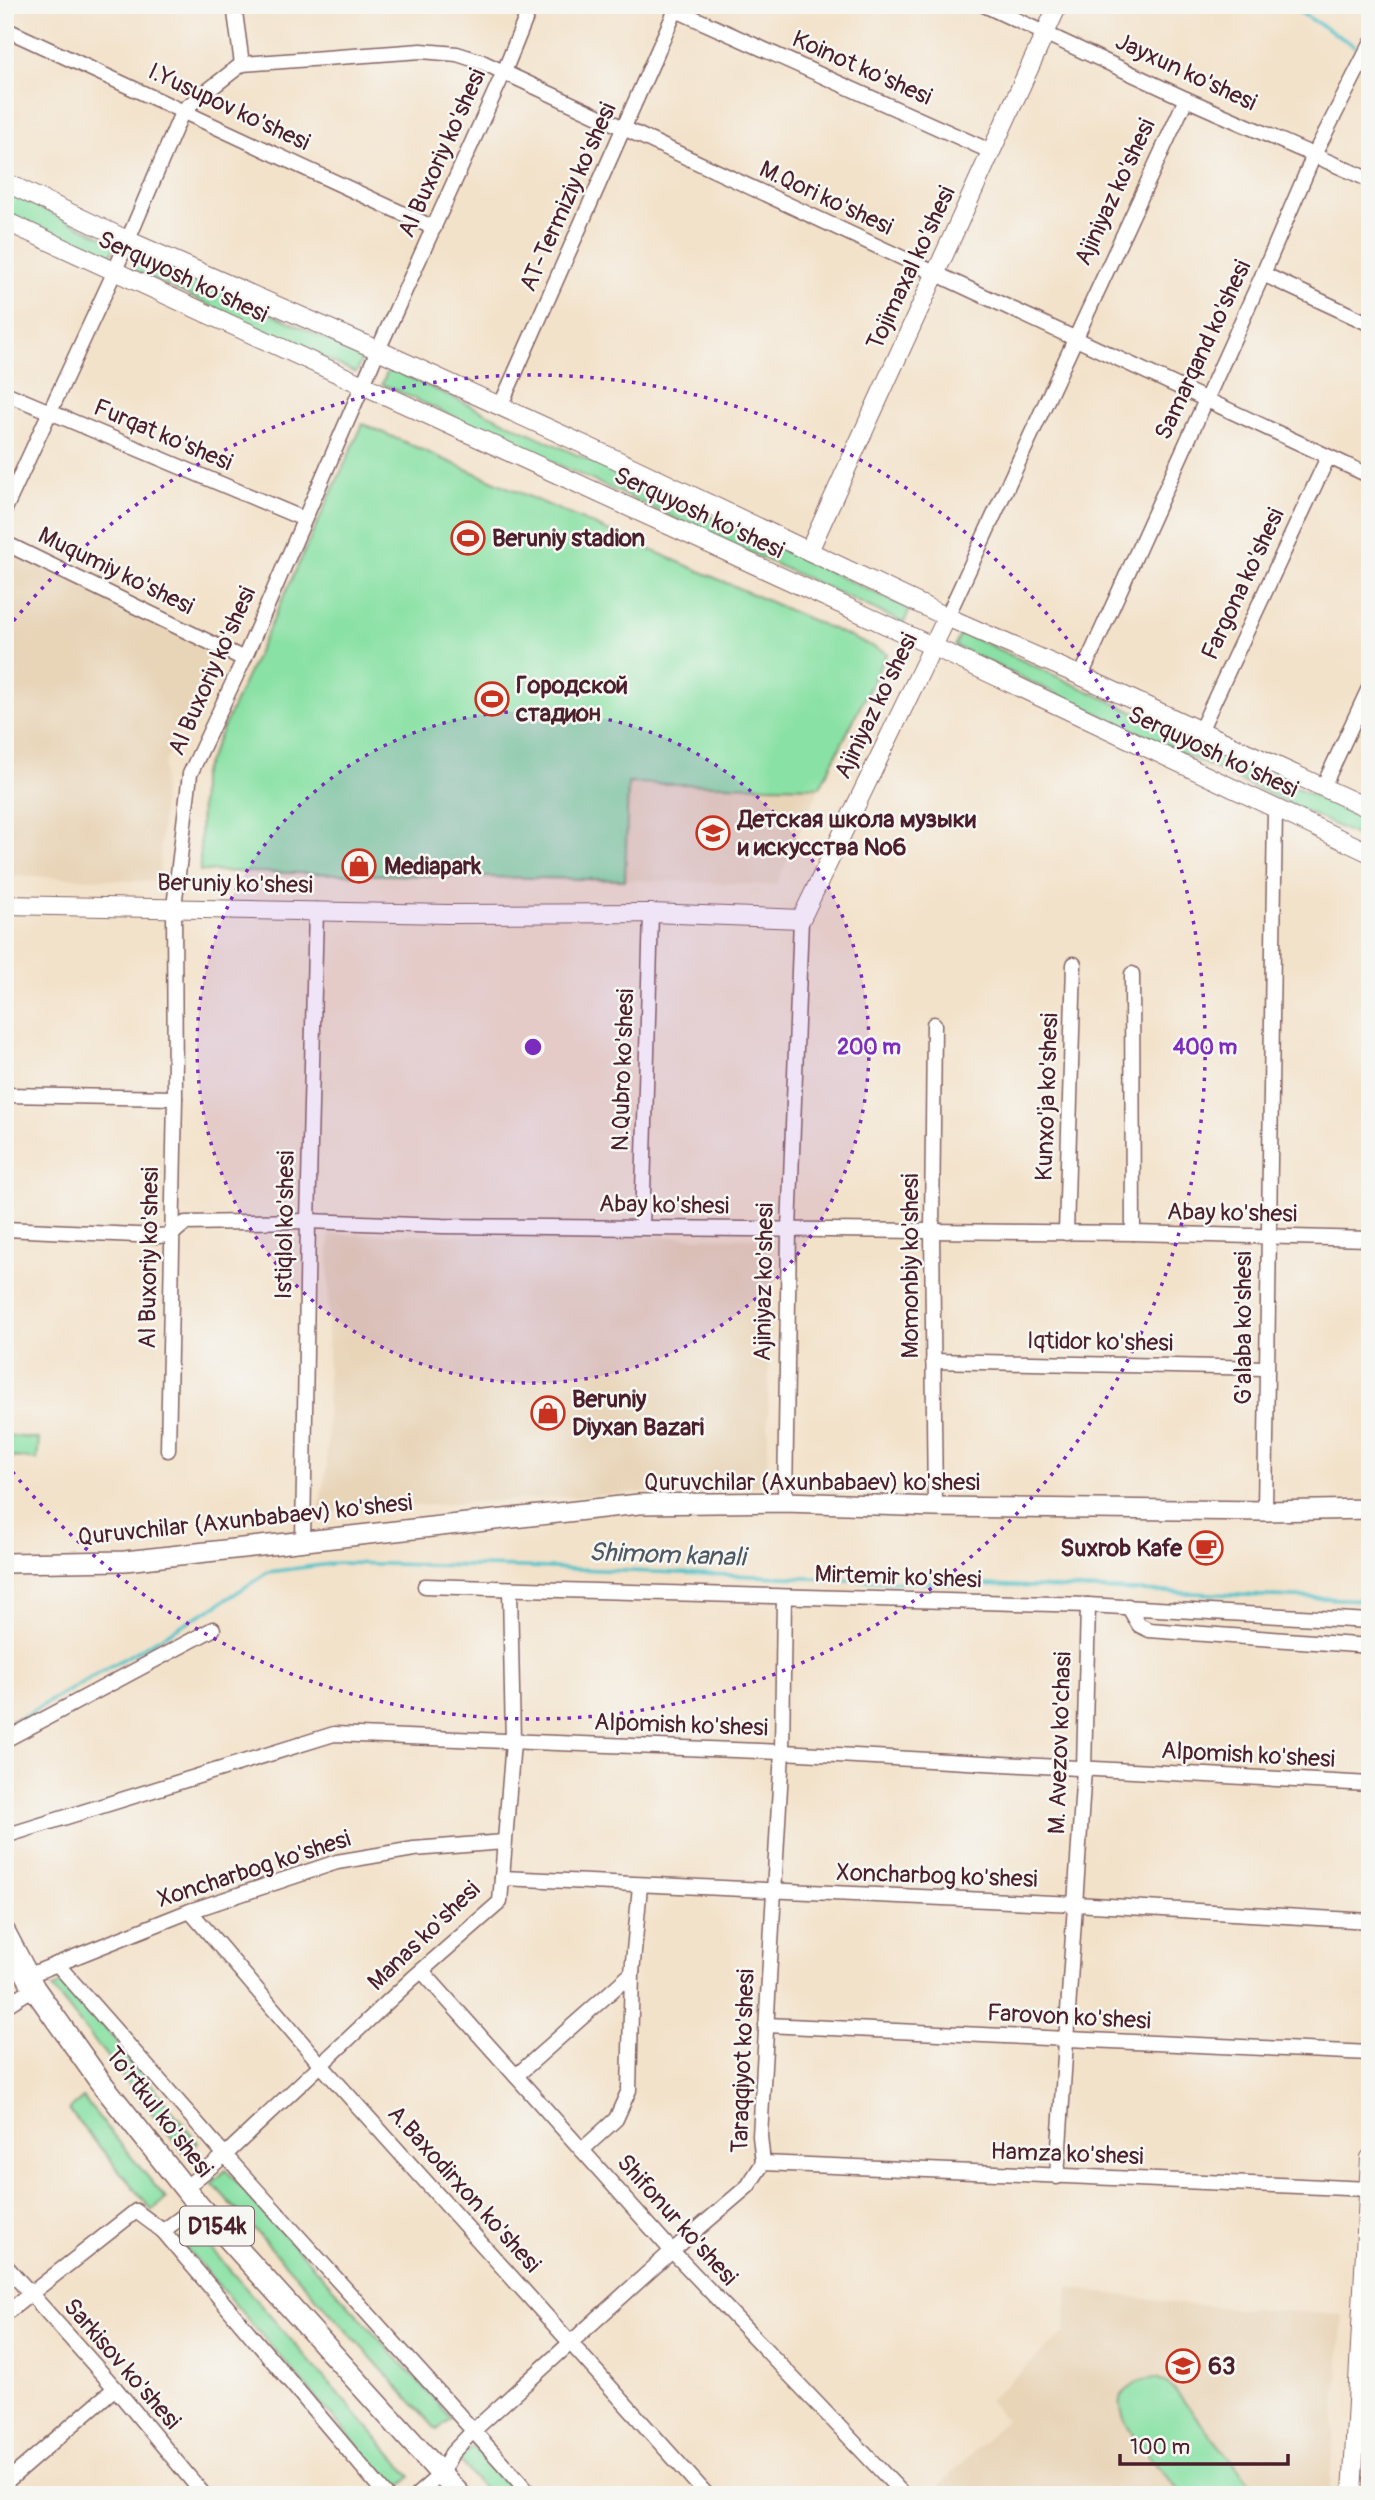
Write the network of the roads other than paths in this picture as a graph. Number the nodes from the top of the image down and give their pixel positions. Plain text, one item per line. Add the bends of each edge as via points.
1 (234, 5) edge
2 (531, 5) edge
3 (984, 5) edge
4 (1058, 5) edge
5 (677, 7) edge
6 (5, 29) edge
7 (1046, 33) junction
8 (1370, 45) edge
9 (242, 64) junction
10 (504, 72) junction
11 (1186, 99) junction
12 (183, 110) junction
13 (623, 127) junction
14 (992, 152) junction
15 (1314, 155) junction
16 (1370, 180) edge
17 (5, 182) edge
18 (5, 221) edge
19 (434, 228) junction
20 (127, 240) junction
21 (114, 273) junction
22 (934, 274) junction
23 (1263, 274) junction
24 (1370, 324) edge
25 (1074, 340) junction
26 (378, 350) junction
27 (363, 386) junction
28 (5, 393) edge
29 (1205, 399) junction
30 (500, 407) junction
31 (50, 413) junction
32 (1328, 457) junction
33 (1370, 476) edge
34 (5, 509) edge
35 (304, 519) junction
36 (5, 543) edge
37 (809, 551) junction
38 (947, 617) junction
39 (932, 646) junction
40 (244, 659) junction
41 (1081, 676) junction
42 (1370, 686) edge
43 (1200, 731) junction
44 (1323, 787) junction
45 (1275, 809) junction
46 (1370, 809) edge
47 (1370, 853) edge
48 (5, 905) edge
49 (174, 907) junction
50 (316, 910) junction
51 (651, 914) junction
52 (801, 919) junction
53 (1074, 964) dead end
54 (1132, 974) dead end
55 (934, 1024) dead end
56 (5, 1095) edge
57 (175, 1098) junction
58 (308, 1222) junction
59 (642, 1227) junction
60 (5, 1230) edge
61 (789, 1230) junction
62 (932, 1231) junction
63 (1066, 1233) junction
64 (1133, 1233) junction
65 (171, 1235) junction
66 (1267, 1236) junction
67 (1370, 1240) edge
68 (933, 1361) junction
69 (1266, 1368) junction
70 (168, 1450) dead end
71 (785, 1502) junction
72 (935, 1507) junction
73 (1370, 1510) edge
74 (1265, 1511) junction
75 (303, 1541) junction
76 (5, 1563) edge
77 (425, 1586) dead end
78 (510, 1589) junction
79 (784, 1597) junction
80 (1088, 1605) junction
81 (1128, 1606) junction
82 (1370, 1621) edge
83 (213, 1629) dead end
84 (1370, 1646) edge
85 (5, 1740) edge
86 (513, 1742) junction
87 (782, 1752) junction
88 (1084, 1769) junction
89 (1370, 1784) edge
90 (5, 1836) edge
91 (504, 1842) junction
92 (502, 1878) junction
93 (640, 1886) junction
94 (772, 1892) junction
95 (1075, 1904) junction
96 (190, 1911) junction
97 (1370, 1921) edge
98 (5, 1933) edge
99 (57, 1964) junction
100 (422, 1971) junction
101 (632, 1973) junction
102 (31, 1982) junction
103 (5, 2006) edge
104 (766, 2025) junction
105 (1066, 2040) junction
106 (1370, 2053) edge
107 (322, 2066) junction
108 (516, 2077) junction
109 (582, 2150) junction
110 (225, 2155) junction
111 (1370, 2158) edge
112 (763, 2163) junction
113 (1057, 2177) junction
114 (185, 2188) junction
115 (1369, 2189) edge
116 (198, 2205) junction
117 (163, 2231) junction
118 (672, 2251) junction
119 (5, 2265) edge
120 (30, 2294) junction
121 (5, 2314) edge
122 (571, 2342) junction
123 (115, 2388) junction
124 (473, 2431) junction
125 (441, 2474) junction
126 (5, 2483) edge
127 (900, 2493) edge
128 (204, 2495) edge
129 (386, 2495) edge
130 (417, 2495) edge
131 (460, 2495) edge
132 (531, 2495) edge
133 (706, 2495) edge
134 (1352, 2495) edge

1 - 9 street
2 - 10 street, Al Buxoriy ko'shesi
3 - 7 street, Jayxun ko'shesi
4 - 7 street, Tojimaxal ko'shesi
5 - 13 street, AT-Termiziy ko'shesi
5 - 14 street, Koinot ko'shesi
6 - 12 street, I.Yusupov ko'shesi
7 - 11 street, Jayxun ko'shesi
7 - 14 street, Tojimaxal ko'shesi
8 - 15 street, Samarqand ko'shesi
9 - 10 street, M.Qori ko'shesi via 421,51 457,54
9 - 12 street
10 - 13 street, M.Qori ko'shesi
10 - 19 street, Al Buxoriy ko'shesi
11 - 15 street, Jayxun ko'shesi
11 - 25 street, Ajiniyaz ko'shesi
12 - 19 street, I.Yusupov ko'shesi
12 - 20 street
13 - 22 street, M.Qori ko'shesi
13 - 30 street, AT-Termiziy ko'shesi
14 - 22 street, Tojimaxal ko'shesi
15 - 16 street, Jayxun ko'shesi
15 - 23 street, Samarqand ko'shesi
17 - 20 street, Serquyosh ko'shesi
18 - 21 street, Serquyosh ko'shesi
19 - 26 street, Al Buxoriy ko'shesi
20 - 21 street
20 - 26 street, Serquyosh ko'shesi
21 - 27 street, Serquyosh ko'shesi
21 - 31 street
22 - 25 street, M.Qori ko'shesi
22 - 37 street, Tojimaxal ko'shesi
23 - 24 street
23 - 29 street, Samarqand ko'shesi
25 - 29 street, M.Qori ko'shesi
25 - 38 street, Ajiniyaz ko'shesi
26 - 27 street, Al Buxoriy ko'shesi
26 - 30 street, Serquyosh ko'shesi
27 - 35 street, Al Buxoriy ko'shesi
27 - 39 street, Serquyosh ko'shesi
28 - 31 street, Furqat ko'shesi
29 - 32 street, M.Qori ko'shesi
29 - 41 street, Samarqand ko'shesi
30 - 37 street, Serquyosh ko'shesi
31 - 34 street
31 - 35 street, Furqat ko'shesi
32 - 33 street, M.Qori ko'shesi
32 - 43 street, Fargona ko'shesi
35 - 40 street, Al Buxoriy ko'shesi
36 - 40 street, Muqumiy ko'shesi
37 - 38 street, Serquyosh ko'shesi
38 - 39 street, Ajiniyaz ko'shesi
38 - 41 street, Serquyosh ko'shesi
39 - 45 street, Serquyosh ko'shesi
39 - 52 street, Ajiniyaz ko'shesi
40 - 49 street, Al Buxoriy ko'shesi via 190,774
41 - 43 street, Serquyosh ko'shesi
42 - 44 street
43 - 44 street, Serquyosh ko'shesi
44 - 46 street, Serquyosh ko'shesi
45 - 47 street, Serquyosh ko'shesi
45 - 66 street, G'alaba ko'shesi
48 - 49 street, Beruniy ko'shesi
49 - 50 street, Beruniy ko'shesi
49 - 57 street, Al Buxoriy ko'shesi
50 - 51 street, Beruniy ko'shesi
50 - 58 street, Istiqlol ko'shesi
51 - 52 street, Beruniy ko'shesi
51 - 59 street, N.Qubro ko'shesi
52 - 61 street, Ajiniyaz ko'shesi
53 - 63 street, Kunxo'ja ko'shesi
54 - 64 street
55 - 62 street, Momonbiy ko'shesi
56 - 57 street
57 - 65 street, Al Buxoriy ko'shesi
58 - 59 street, Abay ko'shesi
58 - 65 street, Abay ko'shesi via 185,1223
58 - 75 street, Istiqlol ko'shesi
59 - 61 street, Abay ko'shesi
60 - 65 street, Abay ko'shesi
61 - 62 street, Abay ko'shesi
61 - 71 street, Ajiniyaz ko'shesi
62 - 63 street, Abay ko'shesi
62 - 68 street, Momonbiy ko'shesi
63 - 64 street, Abay ko'shesi
64 - 66 street, Abay ko'shesi
65 - 70 street, Al Buxoriy ko'shesi
66 - 67 street, Abay ko'shesi
66 - 69 street, G'alaba ko'shesi
68 - 69 street, Iqtidor ko'shesi
68 - 72 street, Momonbiy ko'shesi
69 - 74 street, G'alaba ko'shesi
71 - 72 main road, Quruvchilar (Axunbabaev) ko'shesi
71 - 75 main road, Quruvchilar (Axunbabaev) ko'shesi via 639,1504
72 - 74 main road, Quruvchilar (Axunbabaev) ko'shesi
73 - 74 main road, Quruvchilar (Axunbabaev) ko'shesi
75 - 76 main road, Quruvchilar (Axunbabaev) ko'shesi via 125,1561
77 - 78 street, Mirtemir ko'shesi
78 - 79 street, Mirtemir ko'shesi
78 - 86 street, Manas ko'shesi
79 - 80 street, Mirtemir ko'shesi
79 - 87 street, Taraqqiyot ko'shesi
80 - 81 street, Mirtemir ko'shesi
80 - 88 street, M. Avezov ko'chasi
81 - 82 street, Mirtemir ko'shesi
81 - 84 street via 1139,1625 1150,1630
83 - 85 street
86 - 87 street, Alpomish ko'shesi
86 - 90 street, Alpomish ko'shesi via 334,1734
86 - 91 street, Manas ko'shesi
87 - 88 street, Alpomish ko'shesi
87 - 94 street, Taraqqiyot ko'shesi
88 - 89 street, Alpomish ko'shesi
88 - 95 street, M. Avezov ko'chasi
91 - 92 street, Manas ko'shesi
91 - 96 street, Xoncharbog ko'shesi via 414,1849 337,1862
92 - 93 street, Xoncharbog ko'shesi
92 - 100 street, Manas ko'shesi via 500,1902
93 - 94 street, Xoncharbog ko'shesi
93 - 101 street
94 - 95 street, Xoncharbog ko'shesi
94 - 104 street, Taraqqiyot ko'shesi
95 - 97 street, Xoncharbog ko'shesi
95 - 105 street, M. Avezov ko'chasi
96 - 99 street, Xoncharbog ko'shesi
96 - 107 street, A.Baxodirxon ko'shesi
98 - 102 main road, To'rtkul ko'shesi / D154k
99 - 102 street, Xoncharbog ko'shesi
99 - 110 street
100 - 107 street, Manas ko'shesi
100 - 108 street, Shifonur ko'shesi
101 - 108 street
101 - 109 street via 629,2090 616,2119
102 - 103 street, Xoncharbog ko'shesi
102 - 114 main road, To'rtkul ko'shesi / D154k via 99,2080
104 - 105 street, Farovon ko'shesi
104 - 112 street, Taraqqiyot ko'shesi
105 - 106 street, Farovon ko'shesi
105 - 113 street, M. Avezov ko'chasi
107 - 110 street, Manas ko'shesi
107 - 122 street, A.Baxodirxon ko'shesi
108 - 109 street, Shifonur ko'shesi
109 - 118 street, Shifonur ko'shesi
110 - 114 street, Manas ko'shesi
110 - 124 street
111 - 115 street
112 - 113 street, Hamza ko'shesi
112 - 118 street, Taraqqiyot ko'shesi via 748,2186
113 - 115 street, Hamza ko'shesi
114 - 116 main road, To'rtkul ko'shesi / D154k
115 - 134 street
116 - 117 street
116 - 125 main road, To'rtkul ko'shesi / D154k
117 - 120 street via 136,2211
117 - 129 street
118 - 122 street, Taraqqiyot ko'shesi
118 - 127 street, Shifonur ko'shesi
119 - 120 street, Sarkisov ko'shesi
120 - 121 street
120 - 123 street, Sarkisov ko'shesi
122 - 124 street, Taraqqiyot ko'shesi
122 - 133 street, A.Baxodirxon ko'shesi
123 - 126 street
123 - 128 street, Sarkisov ko'shesi
124 - 125 street, Taraqqiyot ko'shesi via 452,2453
124 - 132 street
125 - 130 street, Taraqqiyot ko'shesi
125 - 131 main road, To'rtkul ko'shesi / D154k

